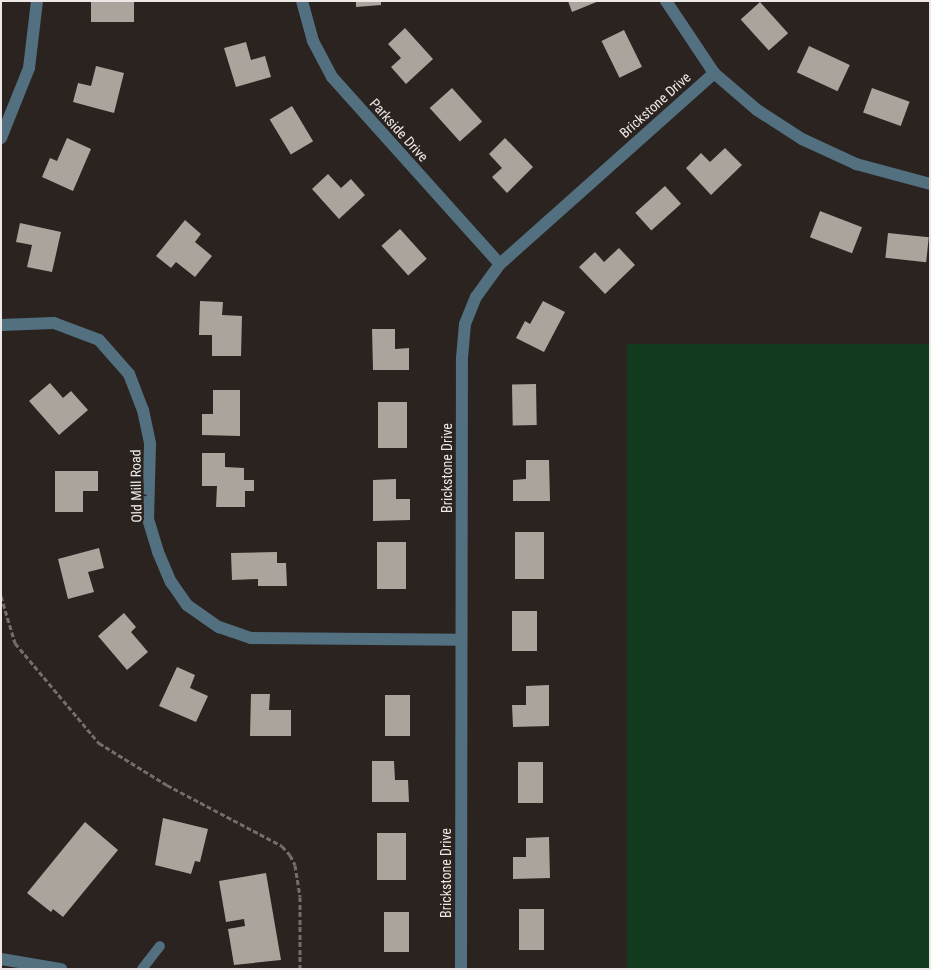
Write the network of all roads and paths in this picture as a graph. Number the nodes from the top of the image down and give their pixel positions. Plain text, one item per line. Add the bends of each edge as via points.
1 (37, 1) edge
2 (302, 1) edge
3 (666, 1) edge
4 (714, 73) junction
5 (1, 138) edge
6 (930, 184) edge
7 (500, 264) junction
8 (1, 326) edge
9 (1, 596) edge
10 (461, 640) junction
11 (160, 946) dead end
12 (1, 959) edge
13 (61, 969) edge
14 (142, 969) edge
15 (300, 969) edge
16 (461, 969) edge

1 - 5 street via 29,68
2 - 7 street, Parkside Drive via 313,41 332,77
3 - 4 street
4 - 6 street via 757,110 802,139 856,164
4 - 7 street, Brickstone Drive
7 - 10 street, Brickstone Drive via 476,297 465,324 463,341
8 - 10 street, Old Mill Road via 54,323 63,326 99,340 129,374 143,410 150,444 148,519 158,552 171,582 187,605 219,628 251,638
9 - 15 path via 15,643 99,743 167,785 282,846 290,855 295,865 300,897
10 - 16 street, Brickstone Drive
11 - 14 lane
12 - 13 street

